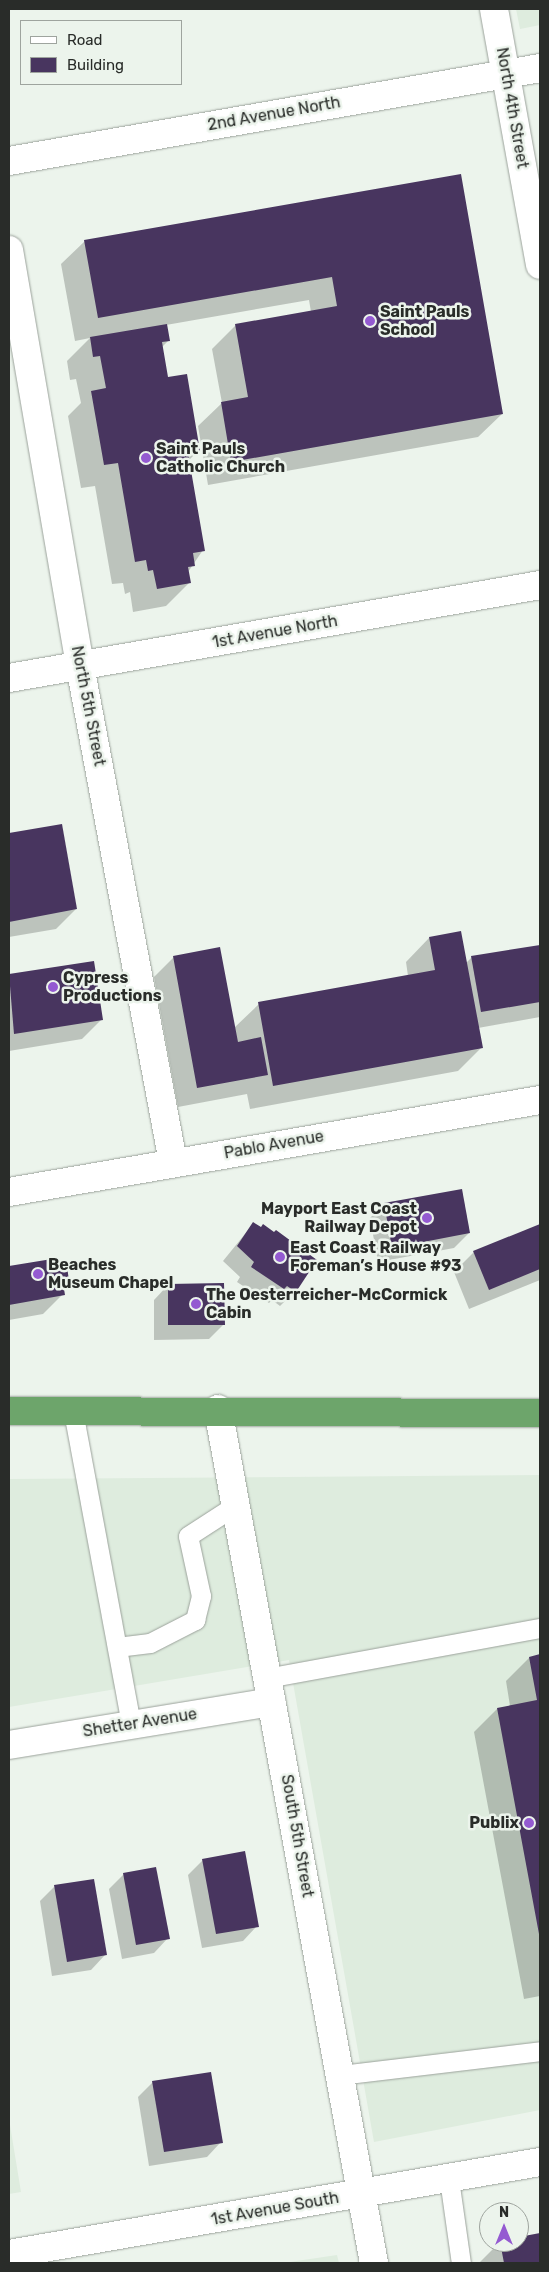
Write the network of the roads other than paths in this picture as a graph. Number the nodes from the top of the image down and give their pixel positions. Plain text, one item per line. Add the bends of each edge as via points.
1 (494, 9) edge
2 (540, 68) edge
3 (506, 73) junction
4 (9, 161) edge
5 (9, 250) edge
6 (540, 266) edge
7 (540, 585) edge
8 (80, 666) junction
9 (9, 678) edge
10 (540, 1100) edge
11 (173, 1162) junction
12 (9, 1192) edge
13 (73, 1410) junction
14 (218, 1410) junction
15 (9, 1411) edge
16 (540, 1413) edge
17 (236, 1505) junction
18 (540, 1628) edge
19 (116, 1647) junction
20 (270, 1690) junction
21 (131, 1725) junction
22 (9, 1745) edge
23 (540, 2051) edge
24 (340, 2075) junction
25 (540, 2162) edge
26 (449, 2179) junction
27 (362, 2194) junction
28 (9, 2254) edge
29 (374, 2263) edge
30 (461, 2263) edge

1 - 3 street, North 4th Street
2 - 3 street, 2nd Avenue North
3 - 4 street, 2nd Avenue North
3 - 6 street, North 4th Street
5 - 8 street, North 5th Street
7 - 8 street, 1st Avenue North
8 - 9 street, 1st Avenue North
8 - 11 street, North 5th Street
10 - 11 street, Pablo Avenue
11 - 12 street, Pablo Avenue
13 - 14 highway
13 - 15 highway
13 - 19 lane
14 - 16 highway
14 - 17 street, South 5th Street
17 - 19 lane via 188,1536 201,1596 194,1620 150,1642
17 - 20 street, South 5th Street
18 - 20 lane
19 - 21 lane
20 - 21 street, Shetter Avenue
20 - 24 street, South 5th Street
21 - 22 street, Shetter Avenue
23 - 24 lane
24 - 27 street, South 5th Street
25 - 26 street, 1st Avenue South
26 - 27 street, 1st Avenue South
26 - 30 lane
27 - 28 street, 1st Avenue South
27 - 29 street, South 5th Street

